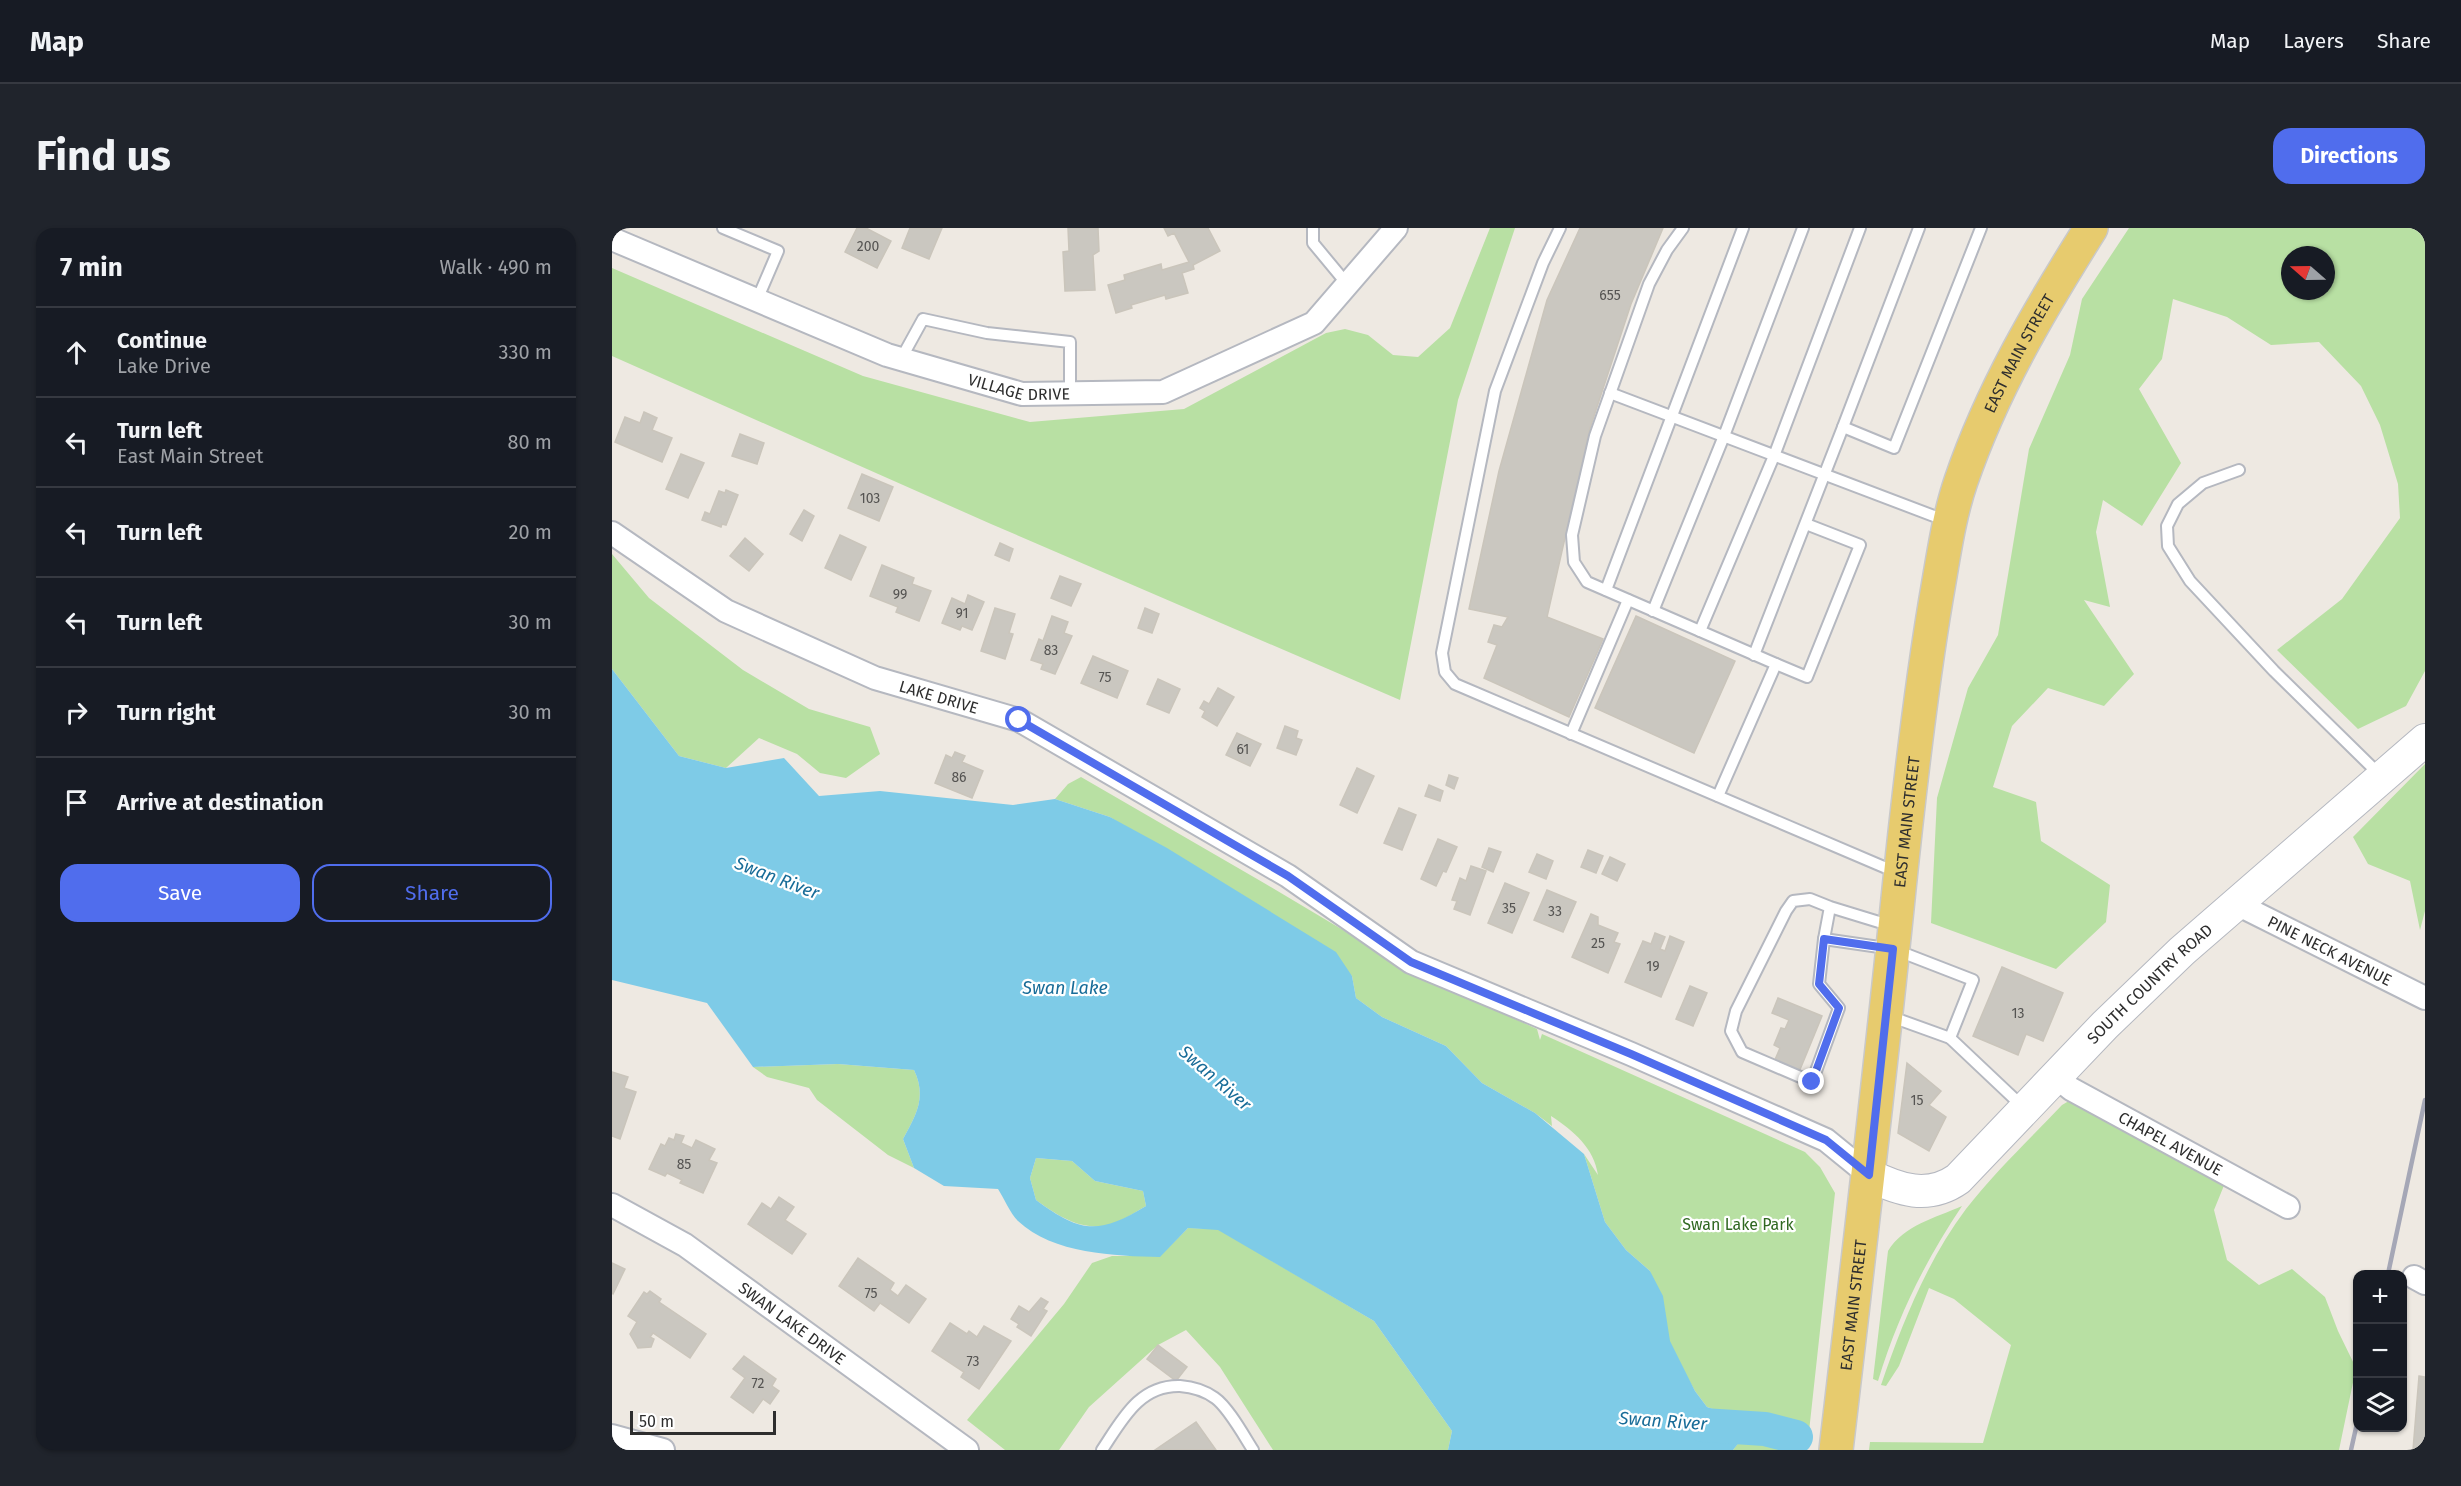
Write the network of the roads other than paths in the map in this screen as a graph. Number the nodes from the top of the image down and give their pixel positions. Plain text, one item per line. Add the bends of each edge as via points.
1 (723, 228) edge
2 (1313, 228) edge
3 (1396, 228) edge
4 (1560, 228) edge
5 (1683, 228) edge
6 (1743, 228) edge
7 (1803, 228) edge
8 (1860, 228) edge
9 (1920, 228) edge
10 (1981, 228) edge
11 (2091, 228) edge
12 (618, 236) edge
13 (1347, 284) junction
14 (757, 300) junction
15 (901, 359) junction
16 (1070, 393) junction
17 (1610, 393) junction
18 (1673, 417) junction
19 (1843, 427) junction
20 (1724, 436) junction
21 (1774, 456) junction
22 (2240, 470) dead end
23 (1825, 475) junction
24 (1950, 522) junction
25 (1806, 524) junction
26 (612, 533) edge
27 (1606, 590) junction
28 (1628, 600) junction
29 (1653, 611) junction
30 (1700, 631) junction
31 (1754, 655) junction
32 (1776, 664) junction
33 (1571, 734) junction
34 (2425, 740) edge
35 (2382, 776) junction
36 (1718, 796) junction
37 (1901, 874) junction
38 (2235, 903) junction
39 (1830, 907) junction
40 (1894, 938) junction
41 (1824, 939) junction
42 (2425, 998) edge
43 (1887, 1015) junction
44 (1950, 1038) junction
45 (2055, 1076) junction
46 (2025, 1108) junction
47 (1869, 1175) junction
48 (612, 1205) edge
49 (2288, 1207) dead end
50 (612, 1436) edge
51 (663, 1450) edge
52 (968, 1450) edge
53 (1102, 1450) edge
54 (1253, 1450) edge
55 (1836, 1450) edge

1 - 14 lane via 778,251
2 - 13 lane via 1313,243
3 - 13 street, VILLAGE DRIVE
4 - 33 lane via 1495,391 1442,653 1445,672 1455,684
5 - 17 lane via 1649,284
6 - 18 lane
7 - 20 lane
8 - 21 lane
9 - 19 lane
10 - 19 lane via 1894,448
11 - 24 main road, EAST MAIN STREET via 2036,316 1991,405
12 - 14 street, VILLAGE DRIVE
13 - 16 street, VILLAGE DRIVE via 1314,323 1163,392
14 - 15 street, VILLAGE DRIVE
15 - 16 street, VILLAGE DRIVE via 1022,394
15 - 16 lane via 923,319 987,333 1071,342
17 - 18 lane
17 - 27 lane via 1595,436 1572,535 1574,562 1587,582
18 - 20 lane
18 - 27 lane
19 - 23 lane
20 - 21 lane
20 - 29 lane
21 - 23 lane
21 - 30 lane
22 - 35 lane via 2203,483 2178,504 2167,526 2168,546 2190,581 2274,671
23 - 24 lane
23 - 25 lane
24 - 37 main road, EAST MAIN STREET via 1927,652
25 - 31 lane
25 - 32 lane via 1860,545 1806,677
26 - 47 street, LAKE DRIVE via 726,611 875,678 1019,720 1288,876 1411,962 1826,1140
27 - 28 lane
28 - 29 lane
28 - 33 lane
29 - 30 lane
30 - 31 lane
31 - 32 lane
32 - 36 lane
33 - 36 lane
34 - 35 main road, SOUTH COUNTRY ROAD
35 - 38 main road, SOUTH COUNTRY ROAD
36 - 37 lane
37 - 40 main road, EAST MAIN STREET
38 - 42 street, PINE NECK AVENUE
38 - 45 main road, SOUTH COUNTRY ROAD
39 - 40 lane
39 - 41 lane
39 - 41 lane via 1810,899 1793,901 1736,1011 1731,1031 1742,1052 1812,1082 1839,1008 1819,984
40 - 41 lane
40 - 43 main road, EAST MAIN STREET
40 - 44 lane via 1973,980
43 - 44 lane
43 - 47 main road, EAST MAIN STREET
44 - 46 lane
45 - 46 main road, SOUTH COUNTRY ROAD
45 - 49 street, CHAPEL AVENUE via 2071,1089
46 - 47 main road, SOUTH COUNTRY ROAD via 1950,1185 1930,1191 1906,1190
47 - 55 main road, EAST MAIN STREET
48 - 52 street, SWAN LAKE DRIVE via 685,1245
50 - 51 street
53 - 54 lane via 1127,1412 1146,1394 1169,1386 1193,1387 1217,1398

